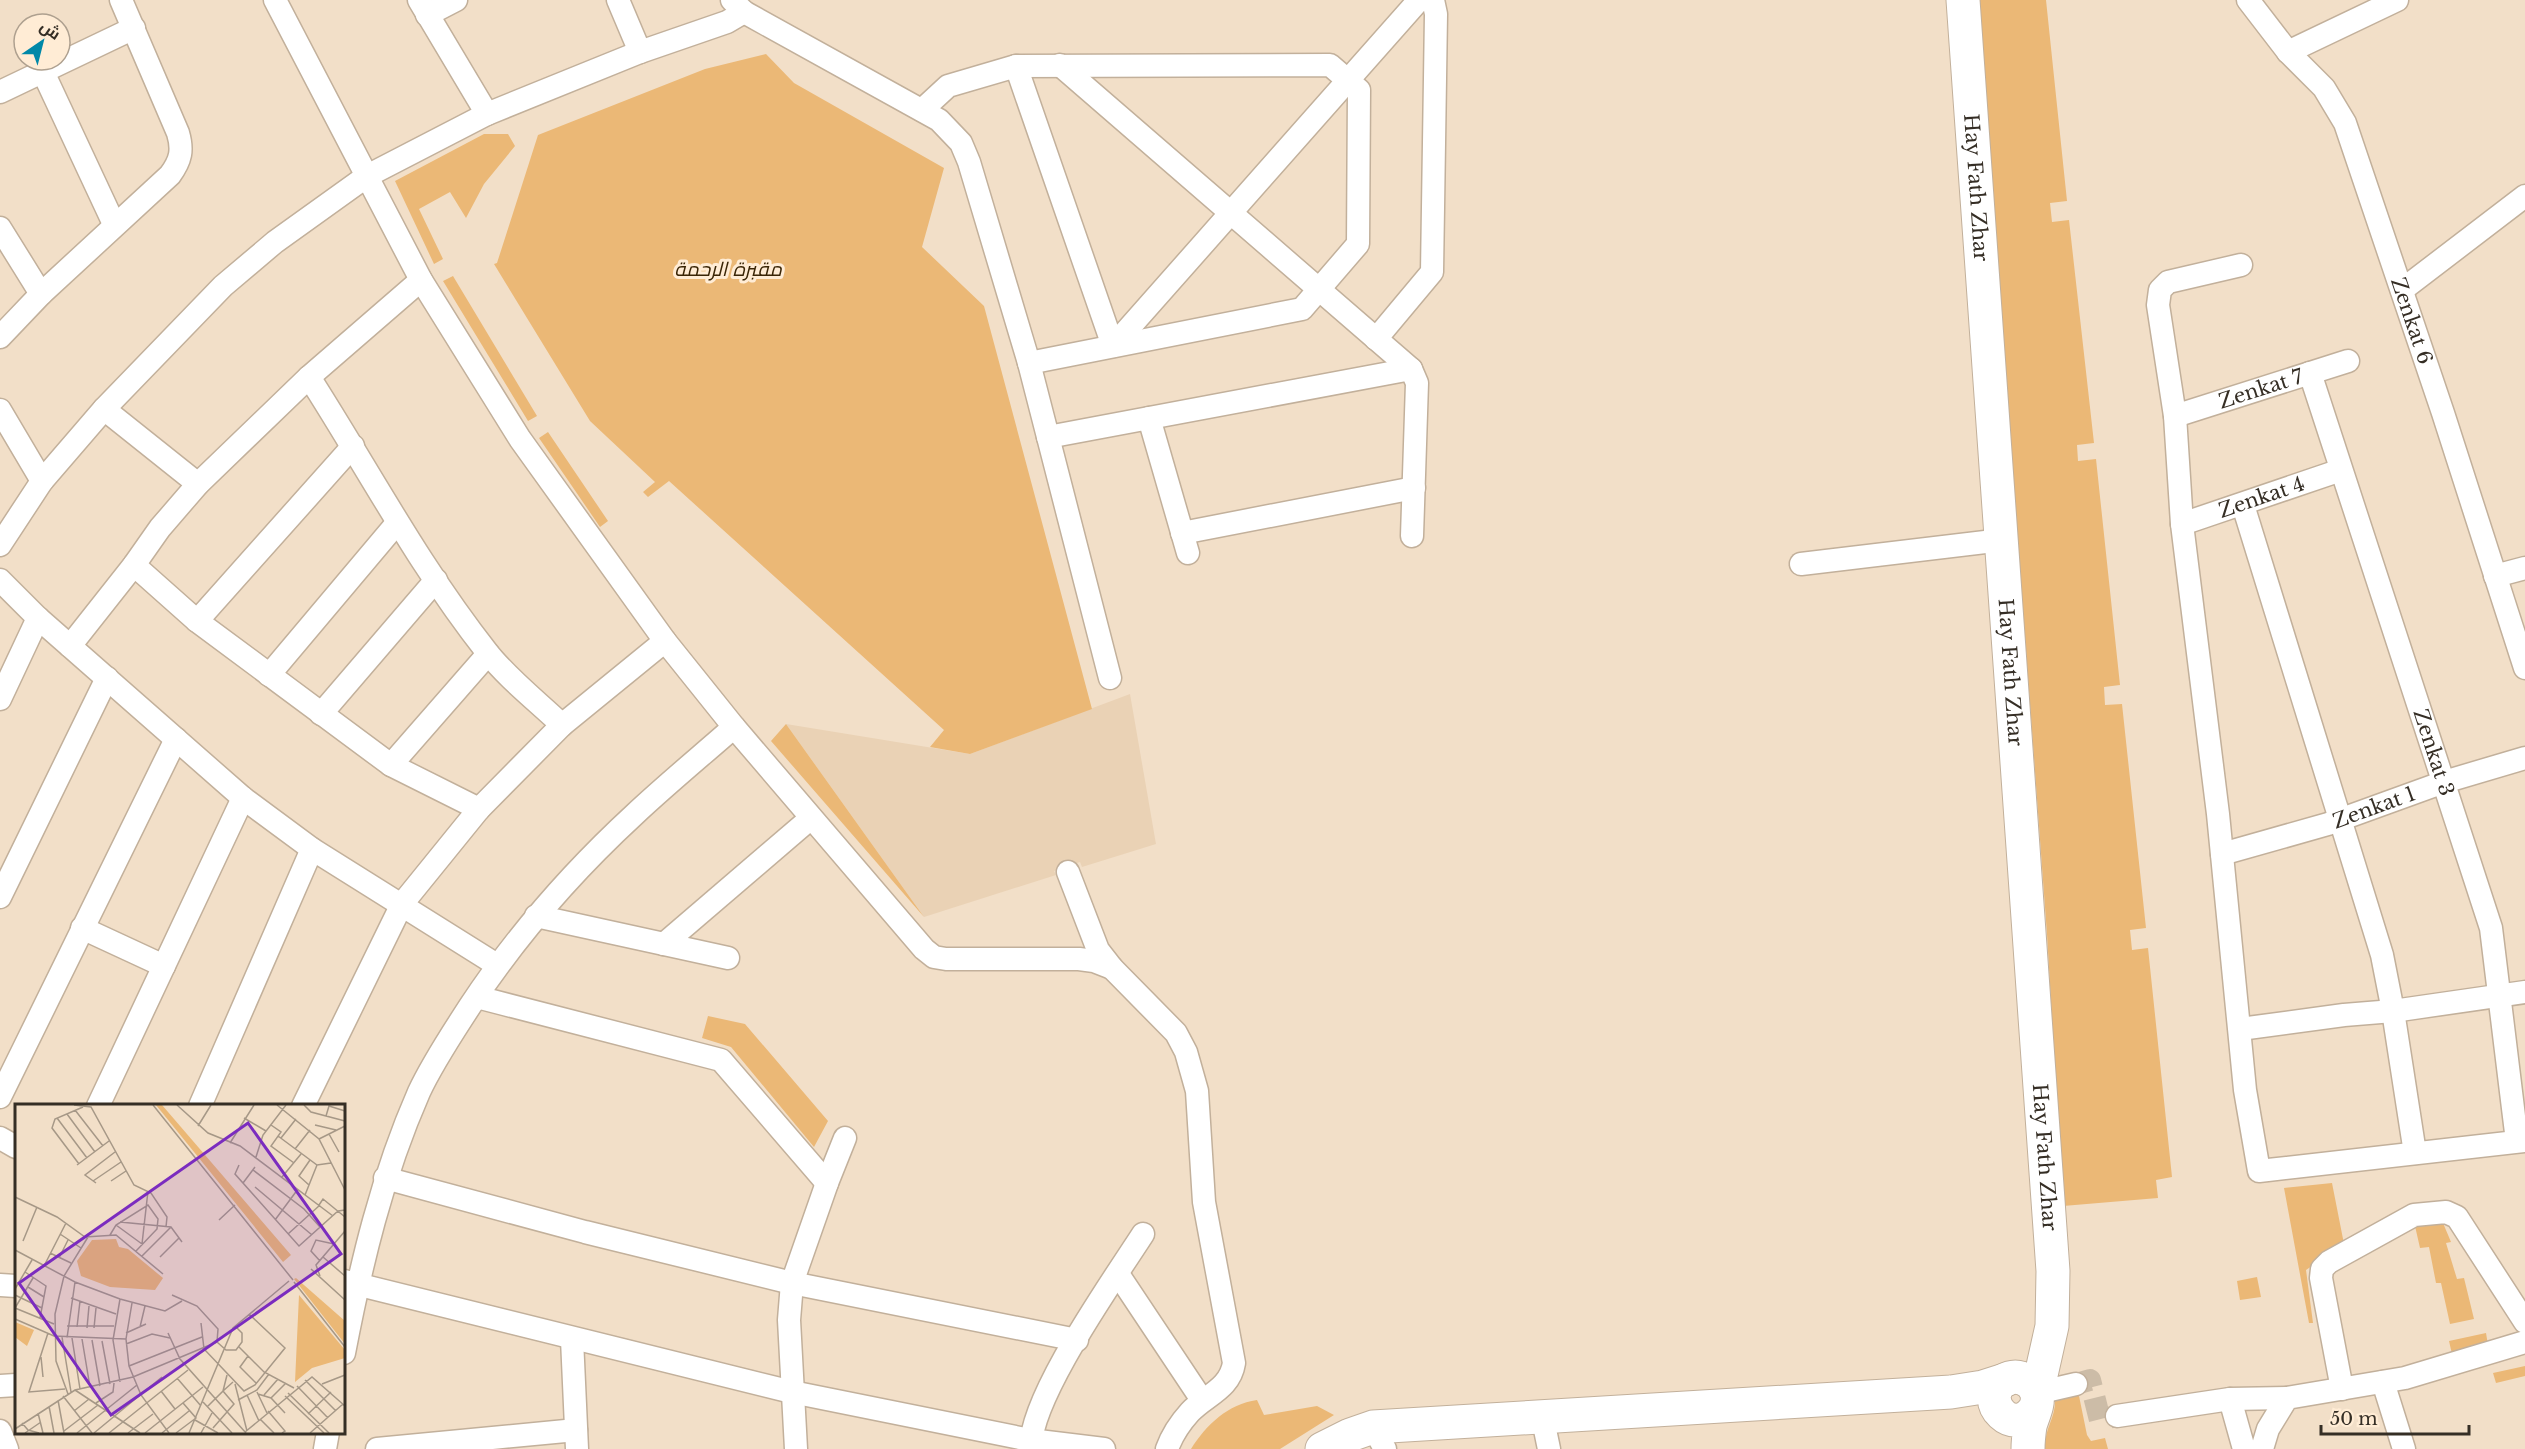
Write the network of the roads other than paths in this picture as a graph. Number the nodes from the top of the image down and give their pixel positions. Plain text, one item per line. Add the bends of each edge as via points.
1 (121, 0) edge
2 (275, 0) edge
3 (456, 0) edge
4 (618, 0) edge
5 (1419, 0) edge
6 (1433, 0) edge
7 (1963, 0) edge
8 (2248, 0) edge
9 (2397, 0) edge
10 (738, 6) edge
11 (423, 8) edge
12 (134, 28) junction
13 (639, 52) junction
14 (2288, 52) junction
15 (72, 58) edge
16 (1060, 65) junction
17 (1016, 66) junction
18 (43, 72) joint
19 (1348, 80) junction
20 (0, 92) edge
21 (922, 110) junction
22 (487, 114) junction
23 (367, 176) junction
24 (2525, 196) edge
25 (1231, 213) junction
26 (114, 224) junction
27 (0, 228) edge
28 (2241, 265) dead end
29 (421, 280) junction
30 (1319, 290) junction
31 (2402, 290) junction
32 (41, 294) junction
33 (0, 337) edge
34 (1376, 339) junction
35 (1113, 346) junction
36 (2348, 360) dead end
37 (1029, 363) junction
38 (1411, 369) junction
39 (2310, 373) junction
40 (309, 377) junction
41 (104, 409) junction
42 (0, 410) edge
43 (2175, 416) junction
44 (1149, 418) junction
45 (1048, 437) junction
46 (353, 446) junction
47 (2341, 470) junction
48 (42, 482) junction
49 (198, 484) junction
50 (1414, 488) junction
51 (2242, 505) junction
52 (397, 523) junction
53 (2182, 524) junction
54 (1412, 536) dead end
55 (2001, 540) junction
56 (0, 545) edge
57 (1801, 564) dead end
58 (134, 565) junction
59 (2525, 568) edge
60 (2495, 576) junction
61 (0, 580) edge
62 (436, 580) junction
63 (38, 618) junction
64 (197, 621) junction
65 (665, 641) junction
66 (70, 646) junction
67 (488, 654) junction
68 (2525, 668) edge
69 (269, 675) junction
70 (107, 678) junction
71 (1110, 678) dead end
72 (0, 699) edge
73 (321, 714) junction
74 (562, 725) junction
75 (734, 728) junction
76 (176, 739) junction
77 (2525, 758) edge
78 (391, 765) junction
79 (2444, 782) junction
80 (243, 798) junction
81 (479, 809) junction
82 (811, 818) junction
83 (2340, 820) junction
84 (312, 849) junction
85 (2222, 854) junction
86 (1068, 872) dead end
87 (0, 897) edge
88 (402, 904) junction
89 (536, 916) junction
90 (82, 928) junction
91 (664, 944) junction
92 (728, 958) dead end
93 (497, 965) junction
94 (164, 966) junction
95 (1112, 968) junction
96 (2525, 992) edge
97 (2500, 995) junction
98 (477, 997) junction
99 (2393, 1011) junction
100 (2240, 1029) junction
101 (0, 1097) edge
102 (99, 1104) edge
103 (201, 1104) edge
104 (304, 1104) edge
105 (0, 1138) edge
106 (845, 1138) dead end
107 (2521, 1141) edge
108 (15, 1146) edge
109 (2415, 1153) junction
110 (385, 1178) junction
111 (827, 1183) junction
112 (1143, 1234) dead end
113 (1118, 1274) junction
114 (350, 1283) edge
115 (792, 1283) junction
116 (0, 1285) edge
117 (15, 1286) edge
118 (2525, 1322) edge
119 (572, 1338) junction
120 (1077, 1340) junction
121 (345, 1341) edge
122 (2525, 1342) edge
123 (2383, 1382) junction
124 (15, 1384) edge
125 (2076, 1384) tunnel mouth
126 (0, 1386) edge
127 (2023, 1389) junction
128 (2342, 1389) junction
129 (792, 1392) junction
130 (1951, 1392) junction
131 (2287, 1398) junction
132 (2230, 1399) junction
133 (1202, 1400) junction
134 (1542, 1415) junction
135 (2002, 1415) junction
136 (2123, 1415) tunnel mouth
137 (0, 1431) edge
138 (328, 1434) edge
139 (1379, 1438) edge
140 (577, 1440) edge
141 (1030, 1444) edge
142 (7, 1449) edge
143 (324, 1449) edge
144 (377, 1449) edge
145 (796, 1449) edge
146 (1104, 1449) edge
147 (1167, 1449) edge
148 (1322, 1449) edge
149 (1549, 1449) edge
150 (2020, 1449) edge
151 (2028, 1449) edge
152 (2244, 1449) edge
153 (2262, 1449) edge
154 (2404, 1449) edge

1 - 12 street
2 - 23 street
3 - 11 street
4 - 13 street
5 - 19 street
6 - 34 street via 1436,14 1432,272
7 - 55 street, Hay Fath Zhar
8 - 14 street, Zenkat 6
9 - 14 street
10 - 13 street via 727,22
10 - 21 street
11 - 22 street
12 - 15 street
12 - 26 street via 178,133 182,153 170,175
13 - 22 street
14 - 31 street, Zenkat 6 via 2324,88 2344,123
16 - 17 street
16 - 19 street via 1330,65
16 - 25 street
17 - 21 street via 948,86
17 - 35 street
18 - 20 street
18 - 26 street
19 - 25 street
19 - 30 street via 1359,90 1359,244
21 - 37 street via 939,120 961,143
22 - 23 street
23 - 29 street
23 - 41 street via 241,270
24 - 31 street
25 - 30 street
25 - 35 street
26 - 32 street
27 - 32 street
28 - 43 street via 2168,282 2160,290 2158,305
29 - 40 street
29 - 65 street via 520,439
30 - 34 street
30 - 35 street via 1302,309
31 - 60 street, Zenkat 6
32 - 33 street
34 - 38 street
35 - 37 street
36 - 39 street, Zenkat 7
37 - 45 street
38 - 44 street
38 - 50 street via 1417,383
39 - 43 street, Zenkat 7
39 - 47 street, Zenkat 3
40 - 46 street
40 - 49 street
41 - 48 street
41 - 49 street
42 - 48 street
43 - 53 street
44 - 45 street
44 - 50 street via 1185,543
45 - 71 street
46 - 52 street
46 - 64 street
47 - 51 street, Zenkat 4
47 - 79 street, Zenkat 3
48 - 56 street
49 - 58 street
50 - 54 street
51 - 53 street, Zenkat 4
51 - 83 street
52 - 62 street
52 - 69 street
53 - 85 street
55 - 57 street
55 - 127 street, Hay Fath Zhar via 2054,1307 2048,1344 2030,1366
58 - 64 street
58 - 66 street
59 - 60 street
60 - 68 street, Zenkat 6
61 - 63 street
62 - 67 street
62 - 73 street
63 - 66 street
63 - 72 street
64 - 69 street
65 - 74 street
65 - 75 street
66 - 70 street
67 - 74 street
67 - 78 street
69 - 73 street
70 - 76 street
70 - 87 street
73 - 78 street
74 - 81 street
75 - 82 street
75 - 89 street via 635,813
76 - 80 street
76 - 90 street
77 - 79 street, Zenkat 1
78 - 81 street
79 - 83 street, Zenkat 1
79 - 97 street, Zenkat 3 via 2491,928
80 - 84 street
80 - 94 street
81 - 88 street
82 - 91 street
82 - 95 street via 934,957 1079,959
83 - 85 street, Zenkat 1
83 - 99 street via 2373,922
84 - 88 street
84 - 103 street
85 - 100 street
86 - 95 street via 1089,932
88 - 93 street
88 - 104 street
89 - 91 street
89 - 93 street
90 - 94 street
90 - 101 street
91 - 92 street
93 - 98 street
94 - 102 street
95 - 133 street via 1176,1033 1197,1091 1204,1202 1234,1363 1233,1374 1226,1383
96 - 97 street
97 - 99 street
97 - 107 street, Zenkat 3
98 - 110 street via 420,1090
98 - 111 street via 721,1060
99 - 100 street
99 - 109 street
100 - 109 street via 2245,1090 2259,1171
105 - 108 street
106 - 111 street
107 - 109 street
110 - 114 street
110 - 115 street
111 - 115 street
112 - 113 street
113 - 120 street
113 - 133 street
114 - 119 street
114 - 121 street
115 - 120 street
115 - 129 street
116 - 117 street
118 - 128 street via 2457,1217 2446,1212 2414,1215 2322,1269
119 - 129 street
119 - 140 street
120 - 141 street via 1038,1412
122 - 123 street
123 - 128 street
123 - 154 street
124 - 126 street
125 - 127 street
127 - 130 street via 1983,1387
127 - 135 street via 2027,1418 2013,1420
127 - 151 street via 2030,1426
128 - 131 street
129 - 141 street
129 - 145 street
130 - 134 street
130 - 135 street via 1990,1406
131 - 132 street
131 - 153 street via 2268,1429
132 - 136 street
132 - 152 street
133 - 147 street via 1180,1424
134 - 139 street
134 - 149 street
135 - 150 street via 2013,1429
137 - 142 street
138 - 143 street
139 - 148 street via 1350,1435
140 - 144 street
141 - 146 street

